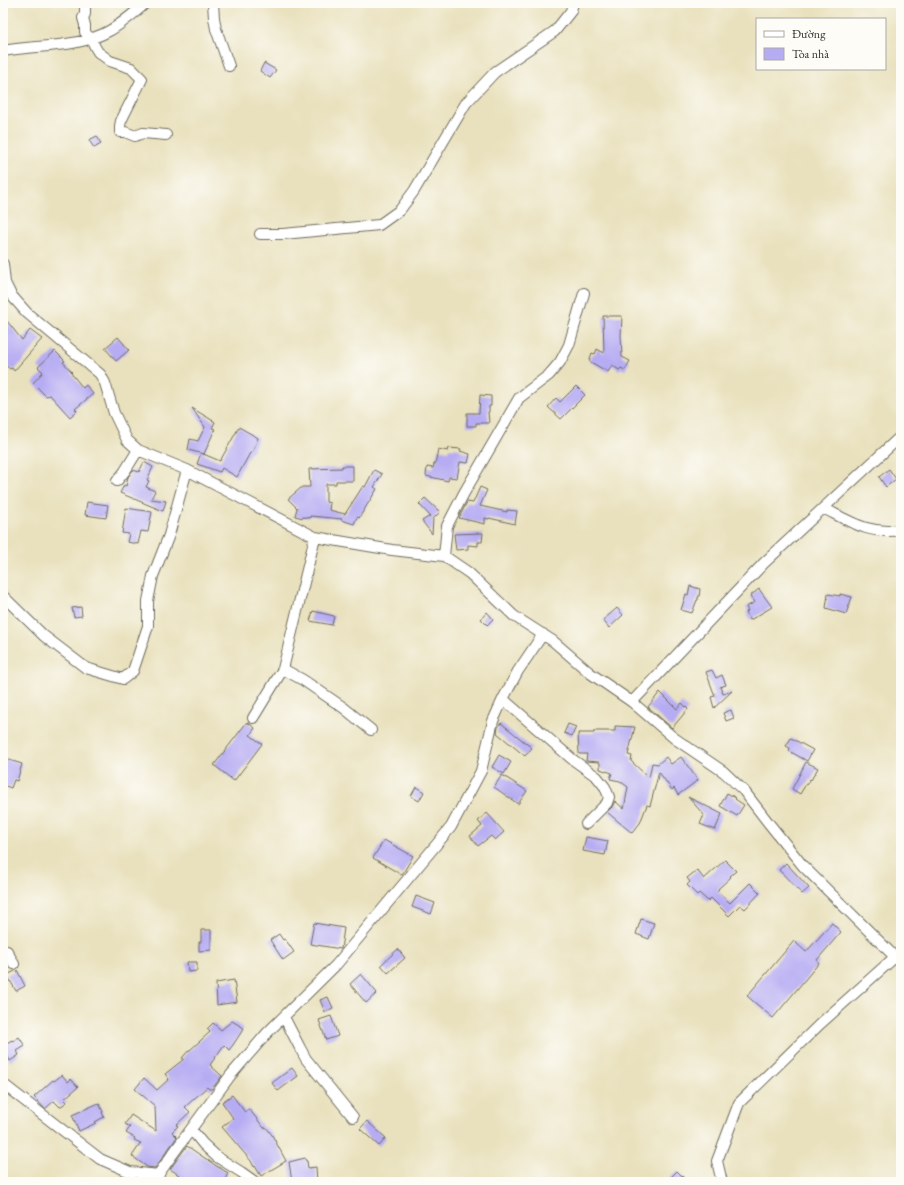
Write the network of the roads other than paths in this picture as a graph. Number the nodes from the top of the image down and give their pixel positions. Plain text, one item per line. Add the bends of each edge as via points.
1 (85, 3) edge
2 (146, 3) edge
3 (213, 3) edge
4 (573, 3) edge
5 (92, 38) junction
6 (3, 50) edge
7 (229, 66) dead end
8 (166, 135) dead end
9 (260, 234) dead end
10 (3, 264) edge
11 (584, 293) dead end
12 (901, 436) edge
13 (138, 450) junction
14 (187, 470) junction
15 (117, 481) dead end
16 (823, 508) junction
17 (901, 530) edge
18 (314, 537) junction
19 (444, 556) junction
20 (3, 596) edge
21 (543, 634) junction
22 (283, 669) junction
23 (503, 699) junction
24 (632, 702) junction
25 (253, 718) dead end
26 (371, 730) dead end
27 (586, 824) dead end
28 (3, 950) edge
29 (898, 960) edge
30 (14, 964) dead end
31 (284, 1017) junction
32 (3, 1084) edge
33 (353, 1117) dead end
34 (191, 1129) junction
35 (156, 1178) edge
36 (255, 1182) edge
37 (722, 1182) edge

1 - 5 street via 85,32
2 - 5 street via 122,23
3 - 7 street via 216,29
4 - 9 street via 571,11 555,31 495,72 466,103 400,210 379,225
5 - 6 street via 51,46
5 - 8 street via 98,52 106,59 131,68 142,78 121,121 120,132 135,136 143,133
10 - 13 street via 5,284 10,295 27,313 100,374 126,440
11 - 19 street via 569,345 560,362 549,375 519,398 464,493 447,526
12 - 16 street
13 - 14 street
13 - 15 street
14 - 18 street
14 - 20 street via 169,535 153,576 148,601 148,626 133,671 123,679 86,668 44,636
16 - 17 street via 866,529 889,532
16 - 24 street via 764,563
18 - 19 street
18 - 22 street
19 - 21 street via 469,573 514,616
21 - 23 street
21 - 24 street via 590,673
22 - 25 street
22 - 26 street via 344,708
23 - 27 street via 572,759 597,777 605,788 609,797 607,803
23 - 31 street via 493,721 481,771 451,827 336,965
24 - 29 street via 674,738 724,772 744,791 803,866
28 - 30 street via 7,951
29 - 37 street via 820,1024 739,1103 717,1161
31 - 33 street via 306,1059
31 - 34 street via 230,1076
32 - 35 street via 100,1159 130,1172
34 - 35 street
34 - 36 street via 217,1157

